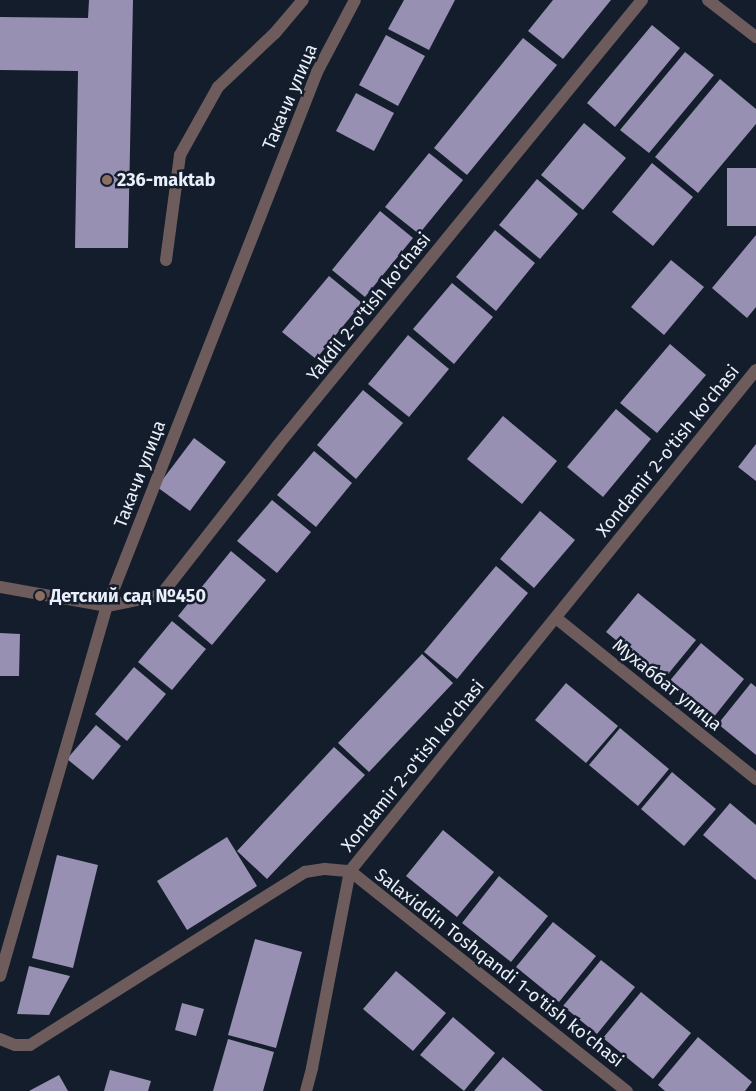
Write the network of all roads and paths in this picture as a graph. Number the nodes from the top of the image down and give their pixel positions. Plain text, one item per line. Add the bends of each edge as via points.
1 (302, 0) edge
2 (355, 0) edge
3 (642, 0) edge
4 (708, 0) edge
5 (756, 37) edge
6 (166, 260) dead end
7 (756, 370) edge
8 (0, 587) edge
9 (107, 606) junction
10 (556, 618) junction
11 (756, 779) edge
12 (350, 872) junction
13 (0, 976) edge
14 (0, 1039) edge
15 (306, 1091) edge
16 (627, 1091) edge

1 - 6 street via 275,33 218,87 180,156
2 - 9 street, Такачи улица via 317,72
3 - 9 street, Yakdil 2-o'tish ko'chasi via 278,445 161,596
4 - 5 street
7 - 10 street, Xondamir 2-o'tish ko'chasi
8 - 9 street
9 - 13 street, Такачи улица
10 - 11 street, Мухаббат улица
10 - 12 street, Xondamir 2-o'tish ko'chasi
12 - 14 street, Xondamir 2-o'tish ko'chasi via 325,869 305,872 30,1045 15,1045
12 - 15 street
12 - 16 street, Salaxiddin Toshqandi 1-o'tish ko'chasi

